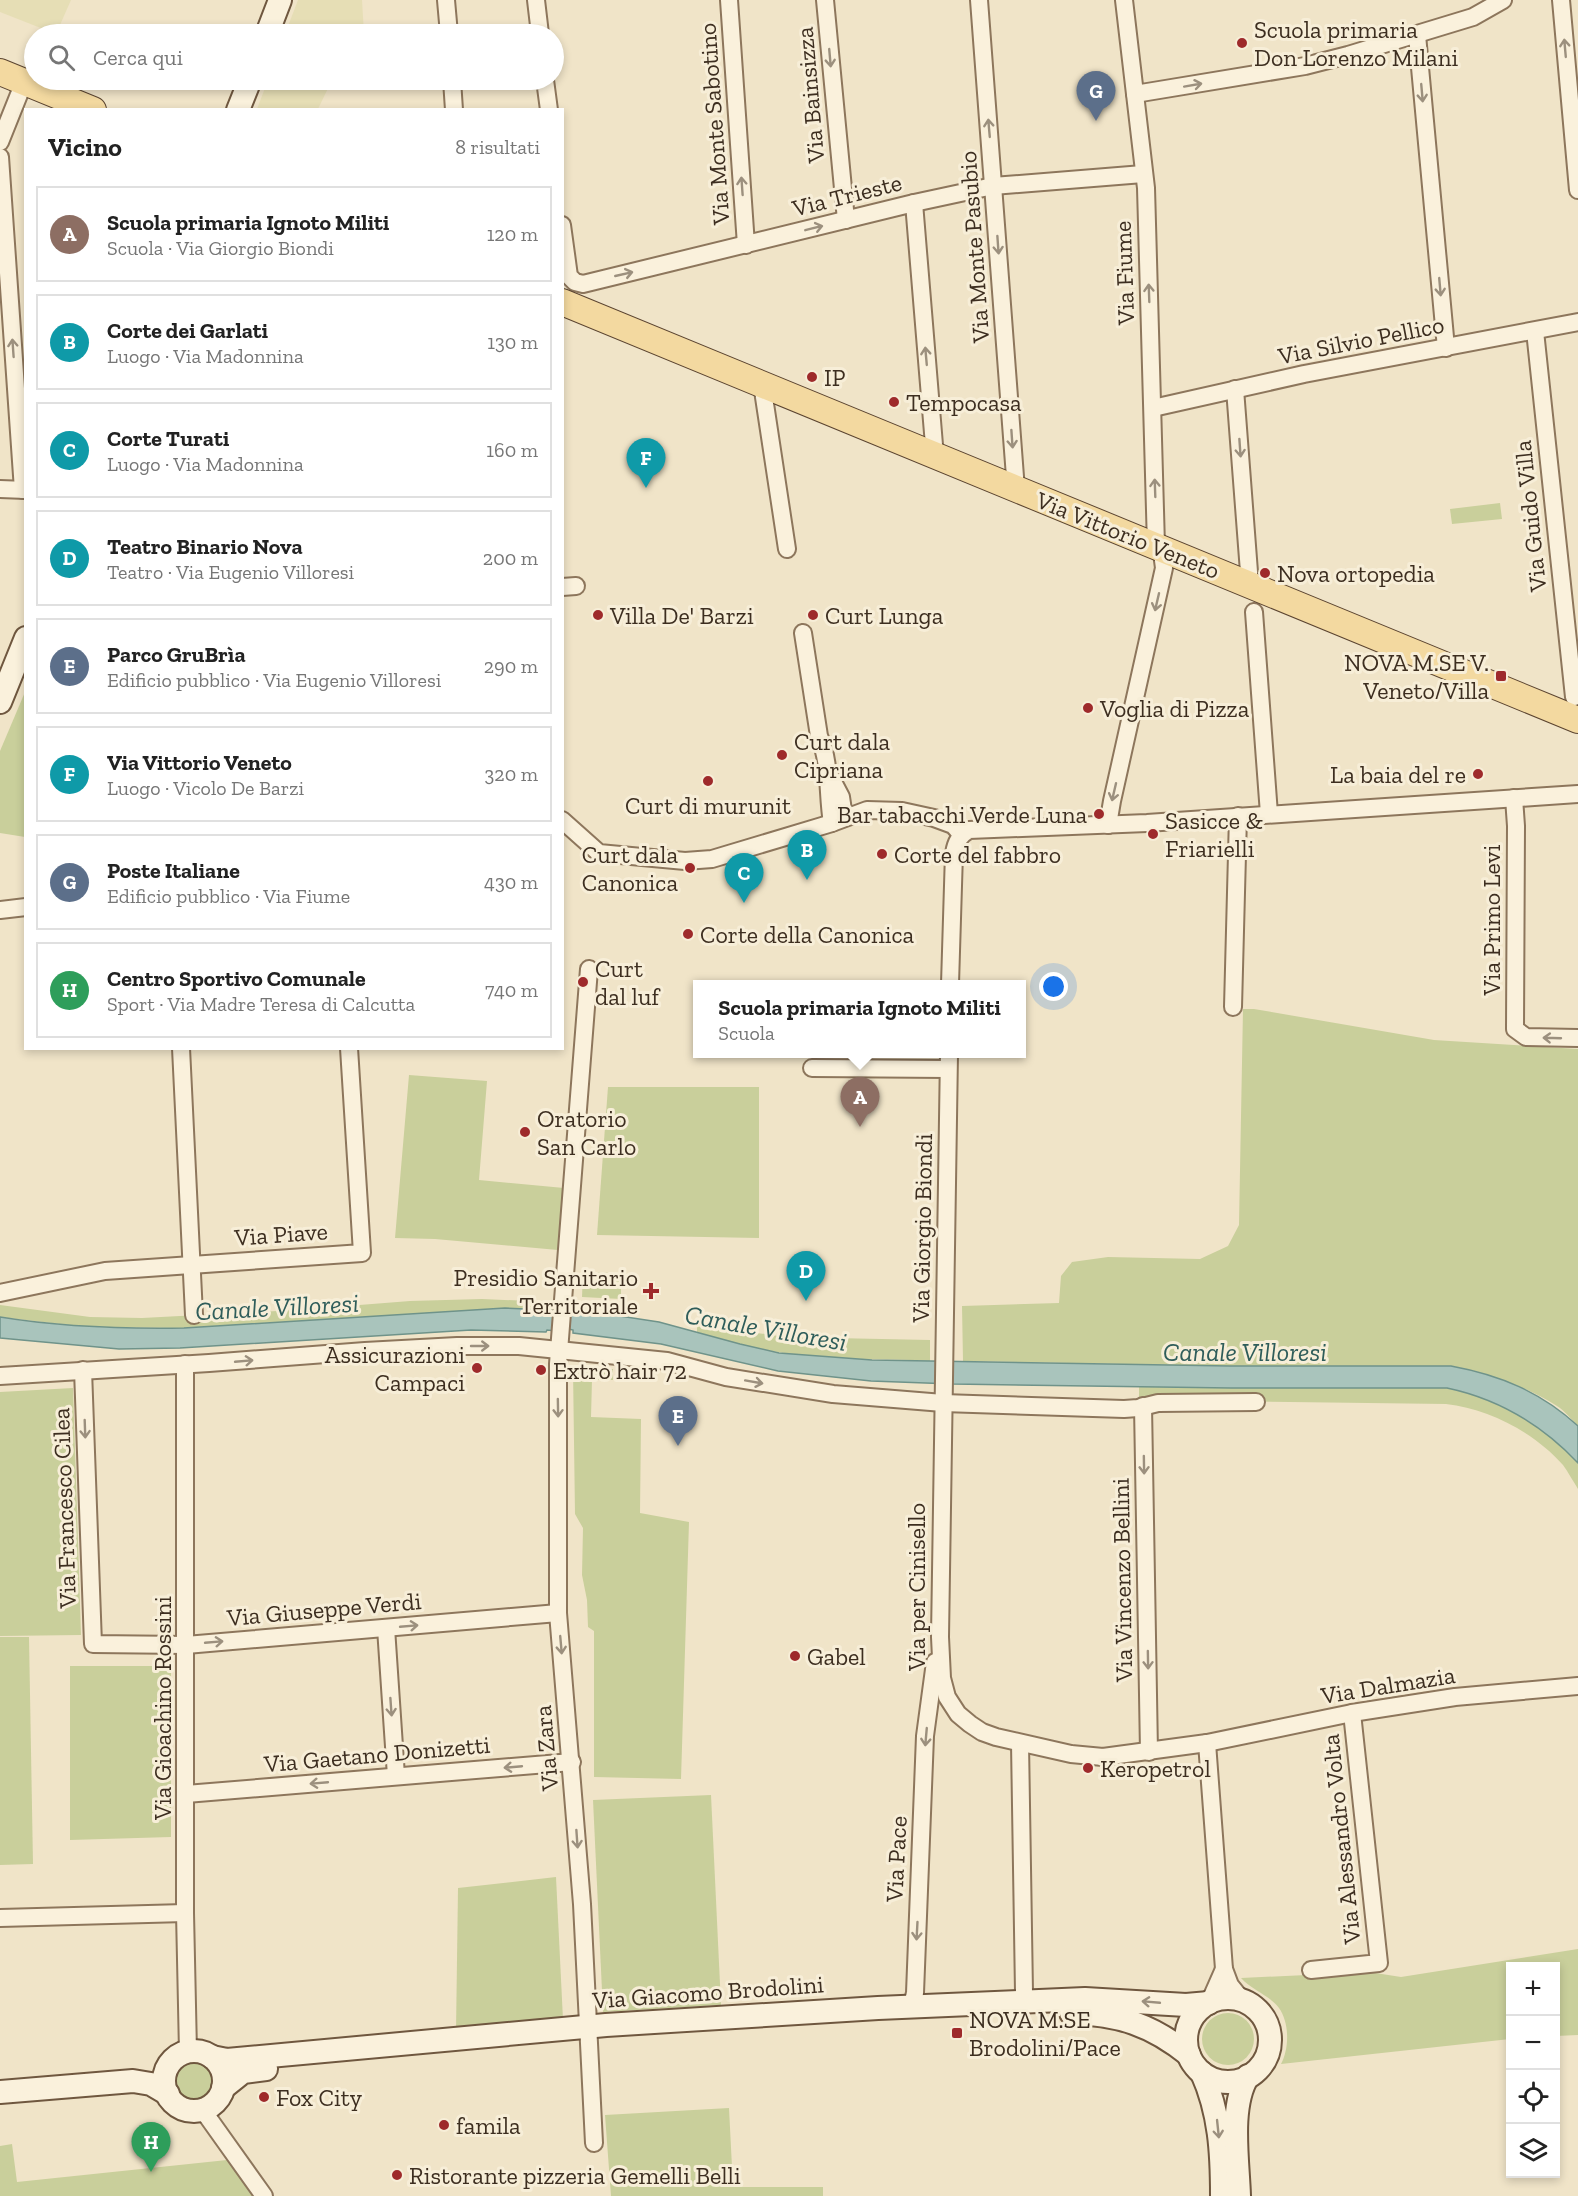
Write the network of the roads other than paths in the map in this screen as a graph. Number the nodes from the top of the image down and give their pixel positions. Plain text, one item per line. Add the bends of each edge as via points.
1 (280, 0) edge
2 (446, 0) edge
3 (536, 0) edge
4 (729, 0) edge
5 (825, 0) edge
6 (979, 0) edge
7 (1124, 0) edge
8 (1503, 0) edge
9 (1561, 0) edge
10 (271, 24) edge
11 (448, 24) edge
12 (539, 24) edge
13 (1417, 35) junction
14 (0, 72) edge
15 (24, 82) joint
16 (44, 90) edge
17 (246, 90) edge
18 (453, 90) edge
19 (546, 90) edge
20 (1135, 94) junction
21 (88, 108) edge
22 (239, 108) edge
23 (454, 108) edge
24 (549, 108) edge
25 (0, 142) edge
26 (0, 157) edge
27 (1143, 174) junction
28 (993, 186) junction
29 (1578, 190) edge
30 (914, 202) junction
31 (846, 220) junction
32 (564, 240) edge
33 (746, 245) junction
34 (564, 303) edge
35 (1578, 322) edge
36 (1535, 331) junction
37 (1446, 348) junction
38 (762, 384) junction
39 (1235, 389) junction
40 (1153, 408) junction
41 (935, 456) junction
42 (0, 489) edge
43 (24, 490) edge
44 (1016, 490) junction
45 (1156, 546) junction
46 (787, 549) dead end
47 (1250, 585) junction
48 (1254, 612) dead end
49 (803, 633) dead end
50 (24, 643) edge
51 (0, 702) edge
52 (1573, 712) edge
53 (1578, 794) edge
54 (1514, 798) junction
55 (1269, 814) junction
56 (1238, 816) junction
57 (838, 820) junction
58 (564, 822) edge
59 (1108, 825) junction
60 (961, 834) junction
61 (24, 907) edge
62 (0, 910) edge
63 (589, 969) dead end
64 (951, 980) edge
65 (1233, 1007) dead end
66 (1578, 1038) edge
67 (181, 1050) edge
68 (349, 1050) edge
69 (949, 1061) edge
70 (812, 1068) dead end
71 (191, 1264) junction
72 (0, 1293) edge
73 (194, 1314) dead end
74 (559, 1341) junction
75 (185, 1364) junction
76 (83, 1371) junction
77 (0, 1376) edge
78 (1256, 1402) dead end
79 (944, 1403) junction
80 (1143, 1406) junction
81 (558, 1613) junction
82 (386, 1628) junction
83 (940, 1637) junction
84 (93, 1644) joint
85 (186, 1645) junction
86 (1578, 1686) edge
87 (952, 1705) junction
88 (929, 1707) junction
89 (1352, 1713) junction
90 (1020, 1743) junction
91 (1207, 1743) junction
92 (1149, 1752) junction
93 (572, 1762) junction
94 (396, 1776) junction
95 (186, 1794) junction
96 (185, 1913) junction
97 (0, 1918) edge
98 (1224, 1969) junction
99 (1311, 1970) dead end
100 (1024, 1992) dead end
101 (1244, 2001) junction
102 (1209, 2003) junction
103 (904, 2007) junction
104 (589, 2033) junction
105 (213, 2057) junction
106 (179, 2058) junction
107 (1196, 2064) junction
108 (1248, 2076) junction
109 (0, 2079) edge
110 (223, 2088) junction
111 (0, 2092) edge
112 (168, 2094) junction
113 (202, 2109) junction
114 (594, 2143) dead end
115 (264, 2196) edge
116 (1222, 2196) edge
117 (1239, 2196) edge

1 - 10 main road
2 - 11 street
3 - 12 street
33 -> 4 street, Via Monte Sabotino
5 -> 31 street, Via Bainsizza
28 -> 6 street, Via Monte Pasubio
7 - 20 street, Via Fiume
8 - 13 street via 1473,17
29 -> 9 street
20 -> 13 street via 1305,66
13 -> 37 street
14 - 15 main road
15 - 25 street
16 - 21 main road
17 - 22 main road
18 - 23 street
19 - 24 street
20 - 27 street, Via Fiume
43 -> 26 street
27 - 28 street, Via Trieste
40 -> 27 street, Via Fiume
28 - 30 street, Via Trieste
28 -> 44 street, Via Monte Pasubio
30 - 31 street, Via Trieste
41 -> 30 street
33 -> 31 street, Via Trieste
32 -> 33 street, Via Trieste via 569,276 583,284
34 - 38 main road, Via Vittorio Veneto
35 - 36 street, Via Silvio Pellico
36 - 37 street, Via Silvio Pellico
36 - 52 street, Via Guido Villa
37 - 39 street, Via Silvio Pellico
38 - 41 main road, Via Vittorio Veneto
38 - 46 street
39 - 40 street, Via Silvio Pellico
39 -> 47 street
45 -> 40 street, Via Fiume
41 - 44 main road, Via Vittorio Veneto
42 - 43 street
44 - 45 main road, Via Vittorio Veneto
45 - 47 main road, Via Vittorio Veneto
45 -> 59 street, Via Fiume via 1162,553 1163,573
47 - 52 main road, Via Vittorio Veneto
48 - 55 street
49 - 57 street via 819,736 830,775 828,798
50 - 51 main road
53 - 54 street
54 - 55 street
66 -> 54 street, Via Primo Levi via 1526,1037 1515,1029
55 - 56 street
56 - 59 street
56 - 65 street
57 - 58 street via 712,859 685,861 599,853
57 - 60 street via 867,810 902,811 948,822
59 - 60 street via 976,828
60 - 64 street via 954,853
61 - 62 street
63 - 74 street, Via Zara
67 - 71 street
68 - 71 street, Via Piave via 362,1253
69 - 70 street
69 - 79 street, Via Giorgio Biondi
71 - 72 street, Via Piave via 105,1271
71 - 73 street
75 -> 74 street
74 -> 79 street via 785,1388
74 -> 81 street, Via Zara
75 - 76 street
75 - 85 street, Via Gioachino Rossini
76 - 77 street
76 -> 84 street, Via Francesco Cilea
78 - 80 street
79 - 80 street
79 - 83 street, Via per Cinisello
80 -> 92 street, Via Vincenzo Bellini
82 -> 81 street, Via Giuseppe Verdi
81 -> 93 street, Via Zara
85 -> 82 street, Via Giuseppe Verdi
82 -> 94 street
83 - 87 street, Via per Cinisello via 942,1678
83 - 88 street, Via Pace
84 - 85 street, Via Giuseppe Verdi
85 - 95 street, Via Gioachino Rossini
86 - 89 street, Via Dalmazia via 1455,1697
87 - 88 street via 935,1702
87 - 90 street, Via per Cinisello via 982,1732
88 -> 103 street, Via Pace via 915,1993 913,2001
89 - 91 street, Via Dalmazia
89 - 99 street, Via Alessandro Volta via 1379,1964
90 - 92 street, Via per Cinisello via 1103,1757
90 - 100 street
91 - 92 street, Via per Cinisello
91 - 98 street
93 -> 94 street, Via Gaetano Donizetti
93 -> 104 street, Via Zara
94 -> 95 street, Via Gaetano Donizetti
95 - 96 street, Via Gioachino Rossini
96 - 97 street
96 - 106 street, Via Gioachino Rossini
98 - 101 street via 1230,1985
98 - 102 street
101 - 102 main road via 1225,1998
101 - 108 main road via 1261,2014 1269,2036 1264,2061
102 -> 103 main road, Via Giacomo Brodolini via 1085,2000
102 - 107 main road via 1189,2025 1186,2042
103 - 104 main road, Via Giacomo Brodolini
104 - 105 main road, Via Giacomo Brodolini via 227,2061
104 - 107 main road, Via Giacomo Brodolini via 1061,2012 1110,2016 1146,2026
104 - 110 main road, Via Giacomo Brodolini via 251,2070 239,2074
104 - 114 street, Via Zara
105 - 106 main road via 202,2052
105 - 110 main road via 223,2072
106 - 109 main road via 158,2066
106 - 112 main road via 165,2077
107 - 108 main road via 1215,2080 1226,2082
107 -> 116 main road via 1216,2112
108 - 117 main road via 1236,2109
110 - 113 main road via 217,2101
111 - 112 main road via 133,2081 151,2084
112 - 113 main road via 183,2108
113 - 115 street

